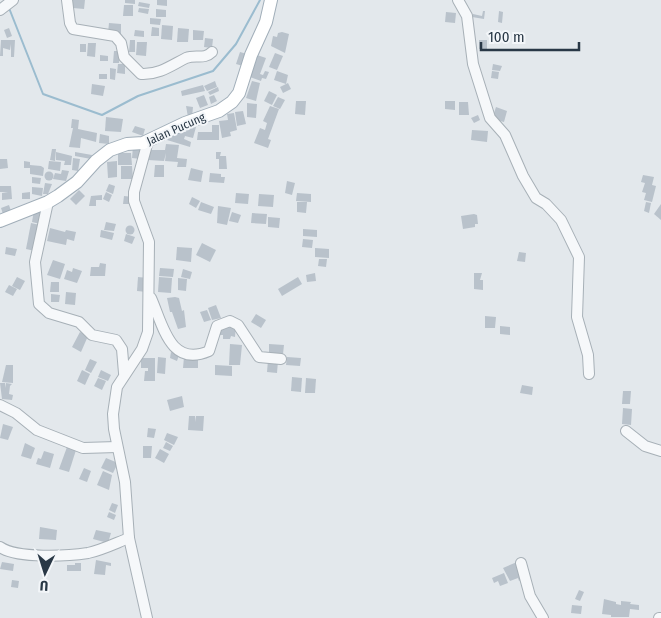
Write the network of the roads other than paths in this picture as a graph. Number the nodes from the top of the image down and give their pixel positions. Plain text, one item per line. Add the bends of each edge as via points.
1 (67, 0) edge
2 (271, 0) edge
3 (458, 0) edge
4 (12, 1) edge
5 (1, 9) edge
6 (212, 52) dead end
7 (148, 142) junction
8 (48, 202) junction
9 (0, 221) edge
10 (150, 294) junction
11 (281, 359) dead end
12 (124, 373) junction
13 (589, 374) dead end
14 (0, 405) edge
15 (626, 432) dead end
16 (117, 447) junction
17 (661, 451) edge
18 (129, 538) junction
19 (0, 548) edge
20 (521, 563) dead end
21 (147, 618) edge
22 (543, 618) edge

1 - 6 street via 68,18 73,29 115,36 121,43 124,57 141,74 176,66 190,57 206,57
2 - 7 main road, Jalan Pucung via 239,93 232,102 219,111 185,123
3 - 13 street via 467,16 473,64 490,118 501,128 536,198 561,220 579,257 577,317 588,355
4 - 5 street
7 - 8 main road, Jalan Pucung via 110,150 77,182
7 - 10 street via 134,201 150,242
8 - 9 main road, Jalan Pucung
8 - 12 street via 35,262 39,304 50,313 79,322 92,335 116,340 122,349
10 - 11 street via 171,344 182,354 208,351 218,326 230,321 238,325 258,356
10 - 12 street via 145,344
12 - 16 street via 114,399
14 - 16 street via 37,430 83,448
15 - 17 street via 645,446
16 - 18 street via 125,482
18 - 19 street via 86,553 34,555 7,552
18 - 21 street
20 - 22 street via 530,596

